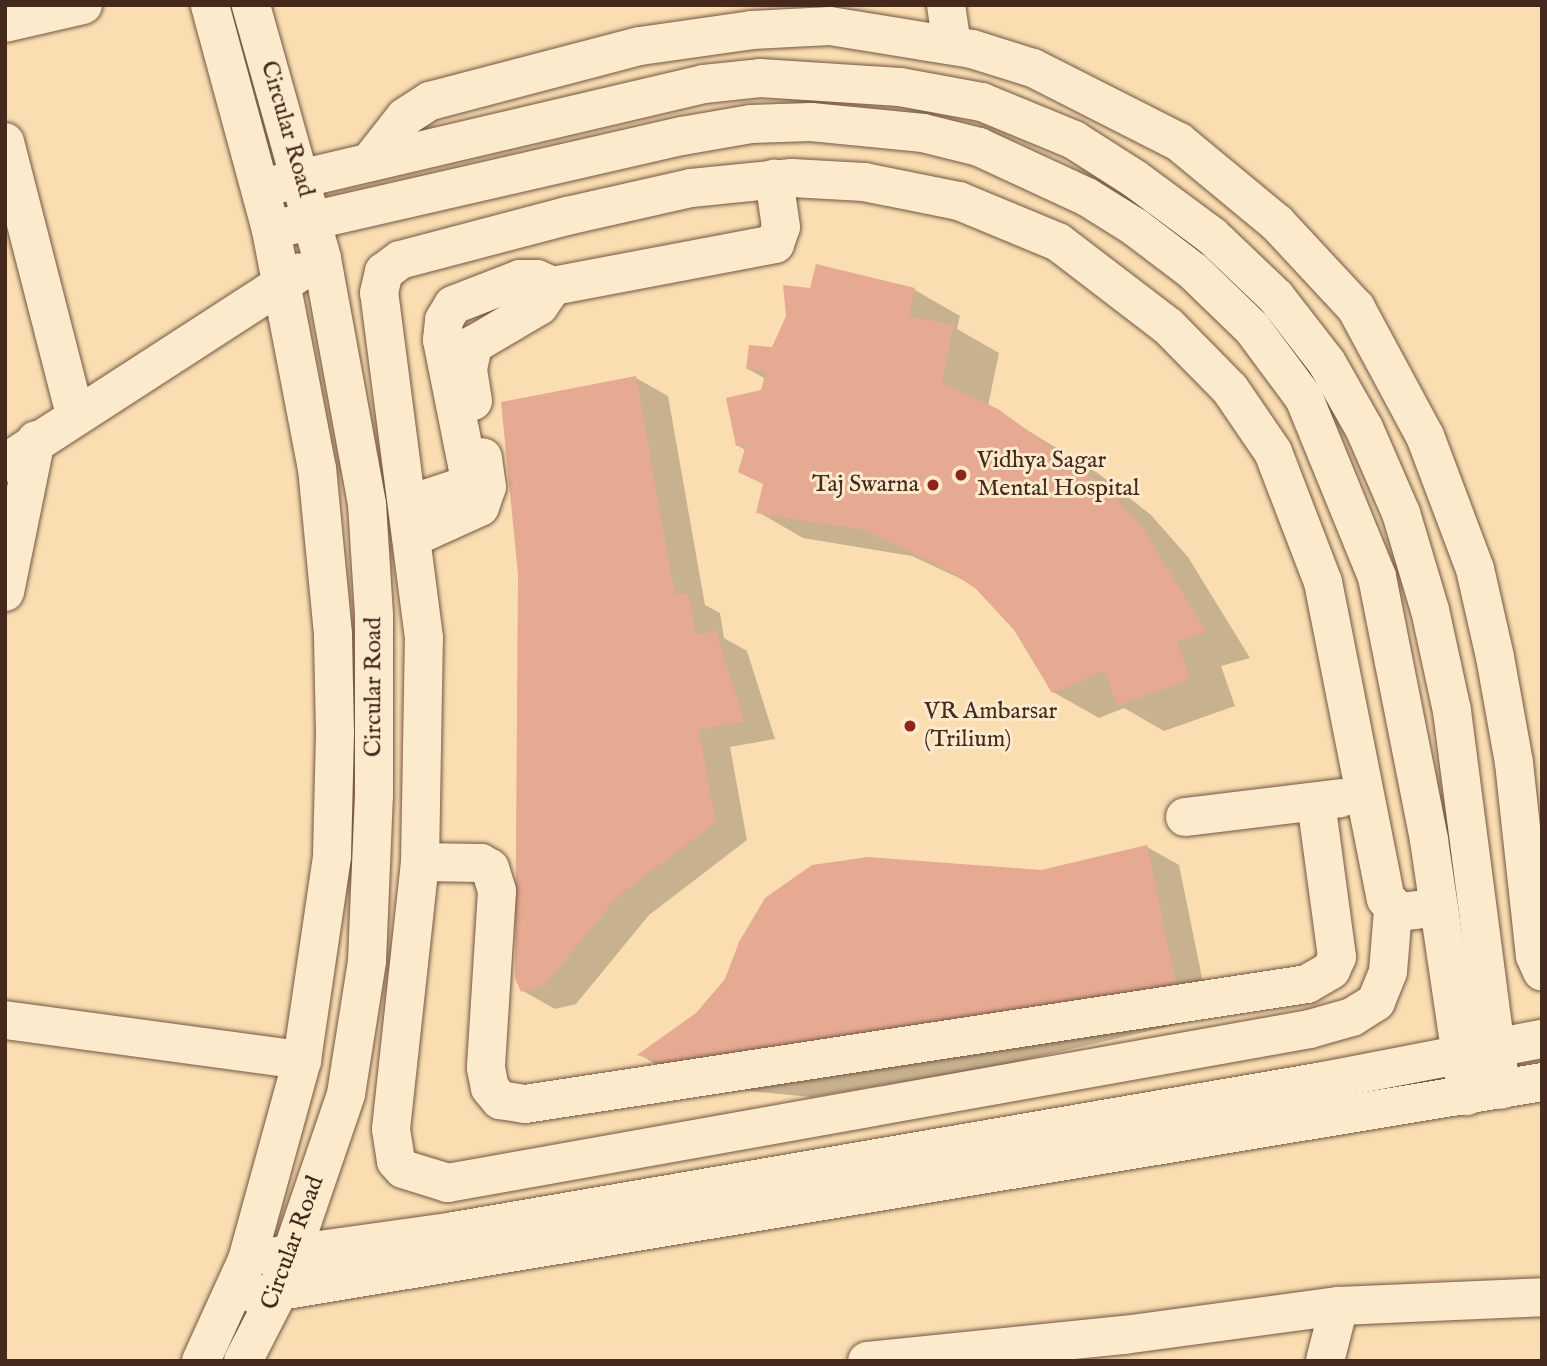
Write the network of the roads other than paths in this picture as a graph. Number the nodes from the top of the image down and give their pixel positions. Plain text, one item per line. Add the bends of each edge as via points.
1 (83, 5) edge
2 (210, 5) edge
3 (251, 5) edge
4 (946, 5) edge
5 (5, 23) edge
6 (952, 45) junction
7 (682, 136) junction
8 (5, 142) edge
9 (372, 159) junction
10 (301, 176) junction
11 (774, 179) junction
12 (261, 188) junction
13 (691, 188) junction
14 (313, 218) junction
15 (271, 230) junction
16 (322, 258) junction
17 (281, 283) junction
18 (75, 414) junction
19 (36, 440) junction
20 (402, 454) junction
21 (5, 463) edge
22 (360, 463) junction
23 (412, 520) junction
24 (5, 592) edge
25 (1367, 794) junction
26 (1316, 802) junction
27 (1185, 817) dead end
28 (420, 862) junction
29 (1439, 907) junction
30 (1393, 910) junction
31 (1542, 972) edge
32 (5, 1020) edge
33 (1310, 1029) junction
34 (1542, 1039) edge
35 (1477, 1051) junction
36 (302, 1060) junction
37 (1324, 1081) junction
38 (1542, 1082) edge
39 (1484, 1093) junction
40 (346, 1094) junction
41 (394, 1095) junction
42 (448, 1183) junction
43 (454, 1231) junction
44 (292, 1255) junction
45 (247, 1260) junction
46 (278, 1293) junction
47 (232, 1297) junction
48 (1542, 1297) edge
49 (1339, 1306) junction
50 (1123, 1348) edge
51 (201, 1361) edge
52 (243, 1361) edge
53 (867, 1361) edge
54 (1325, 1361) edge

1 - 5 street
2 - 12 street, Circular Road
3 - 10 street, Circular Road
4 - 6 street
6 - 9 street via 830,26 752,30 640,46 418,105
6 - 31 street via 1033,68 1179,142 1278,223 1356,308 1425,436 1475,569 1514,763 1535,956
7 - 13 street
7 - 14 street
7 - 29 street via 751,124 811,121 923,133 979,147 1087,197 1135,227 1194,271 1252,328 1304,398 1377,578
8 - 18 street
9 - 10 street
9 - 35 street via 704,84 760,78 900,87 982,102 1074,139 1212,236 1276,298 1327,363 1364,428 1401,513 1430,610 1452,711
10 - 12 street
10 - 14 street, Circular Road
11 - 13 street
11 - 23 street via 781,227 775,244 553,286 537,279 520,279 458,301 447,312 442,340 469,475 461,487
11 - 25 street via 888,186 959,201 1031,227 1121,286 1198,355 1230,389 1273,452 1306,529 1323,582
12 - 15 street, Circular Road
13 - 20 street via 400,260 384,272 379,293
14 - 15 street
14 - 16 street, Circular Road
15 - 17 street, Circular Road
16 - 17 street
16 - 22 street, Circular Road
17 - 18 street
17 - 36 street, Circular Road via 317,469 333,634 332,856
18 - 19 street
19 - 21 street
19 - 24 street
20 - 22 street
20 - 23 street
22 - 40 street, Circular Road via 374,615 374,796 367,961
23 - 28 street via 425,638
25 - 26 street
25 - 30 street via 1386,899
26 - 27 street
26 - 28 street via 1337,957 1331,970 1307,984 525,1104 500,1100 490,1088 486,1068 497,891 490,868 481,863
28 - 41 street
29 - 30 street
29 - 35 street
30 - 33 street via 1388,972 1376,1002 1352,1017
32 - 36 street
33 - 37 street
33 - 42 street
34 - 35 street
35 - 37 street
35 - 39 street
36 - 45 street, Circular Road
37 - 43 street
38 - 39 street
39 - 46 street
40 - 41 street
40 - 44 street, Circular Road
41 - 42 street via 391,1145 396,1161 412,1174
42 - 43 street
43 - 44 street
44 - 45 street
44 - 46 street, Circular Road
45 - 47 street, Circular Road
46 - 47 street
46 - 52 street, Circular Road
47 - 51 street, Circular Road
48 - 49 street
49 - 50 street
49 - 54 street
50 - 53 street

